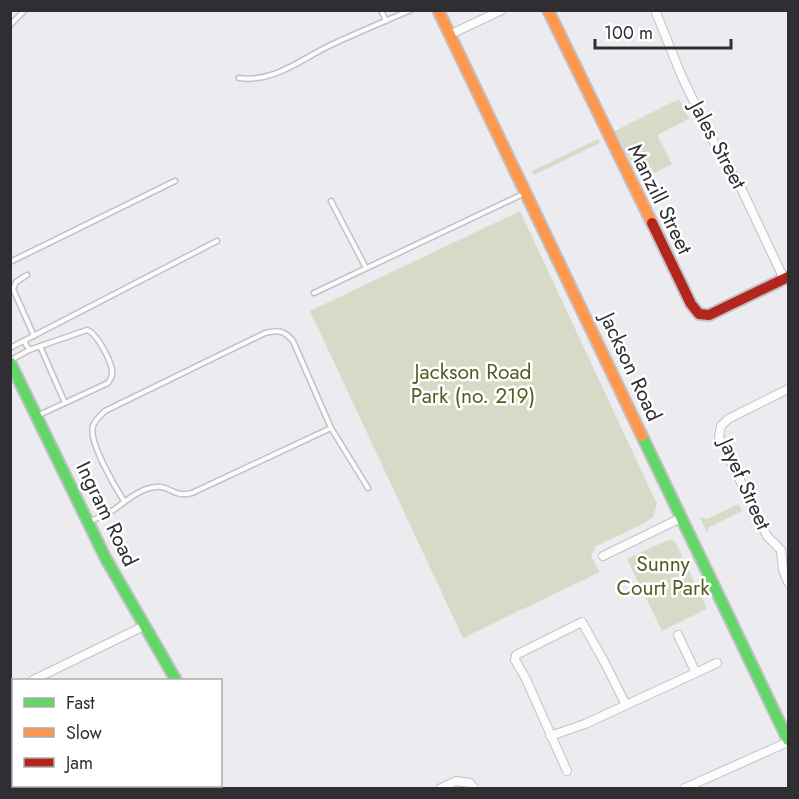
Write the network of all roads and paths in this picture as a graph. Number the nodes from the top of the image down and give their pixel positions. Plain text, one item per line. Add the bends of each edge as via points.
1 (25, 10) edge
2 (381, 10) edge
3 (411, 10) edge
4 (438, 10) edge
5 (502, 10) edge
6 (548, 10) edge
7 (655, 10) edge
8 (386, 21) junction
9 (10, 25) edge
10 (449, 35) junction
11 (239, 78) dead end
12 (175, 181) dead end
13 (527, 192) junction
14 (331, 201) dead end
15 (217, 241) dead end
16 (10, 262) edge
17 (366, 268) junction
18 (27, 275) dead end
19 (786, 278) edge
20 (314, 293) dead end
21 (34, 336) junction
22 (24, 341) junction
23 (40, 346) junction
24 (10, 348) edge
25 (29, 350) junction
26 (10, 361) edge
27 (789, 389) edge
28 (65, 403) junction
29 (37, 416) junction
30 (331, 428) junction
31 (368, 488) dead end
32 (124, 501) junction
33 (681, 518) junction
34 (88, 522) junction
35 (785, 548) edge
36 (603, 556) dead end
37 (789, 582) edge
38 (144, 626) junction
39 (678, 634) dead end
40 (717, 663) dead end
41 (696, 673) junction
42 (37, 679) edge
43 (175, 679) edge
44 (626, 705) junction
45 (550, 736) junction
46 (789, 741) edge
47 (567, 771) dead end
48 (441, 789) edge
49 (474, 789) edge
50 (686, 789) edge

1 - 9 lane
2 - 8 lane
3 - 8 lane
4 - 10 street, Jackson Road
5 - 10 street
6 - 19 street, Manzill Street via 699,314 709,315
7 - 19 street, Jales Street via 712,139
8 - 11 lane via 270,77
10 - 13 street, Jackson Road
12 - 16 lane
13 - 17 lane
13 - 33 street, Jackson Road
14 - 17 lane
15 - 21 lane
17 - 20 lane
18 - 21 lane via 16,282 14,289
21 - 22 lane
22 - 24 lane
22 - 25 lane
23 - 25 lane
23 - 28 lane
23 - 28 lane via 87,330 98,337 112,368 108,383
25 - 26 lane
26 - 29 street, Ingram Road
27 - 35 street, Jayef Street via 728,419 721,426 719,437 767,536
28 - 29 lane
29 - 34 street, Ingram Road
30 - 31 lane
30 - 32 lane via 192,493 178,495 161,486
30 - 32 lane via 293,341 277,330 265,333 105,411 97,419 92,426 92,438
32 - 34 lane
33 - 36 street
33 - 46 street, Jackson Road
34 - 38 street, Ingram Road
35 - 37 street, Jayef Street via 783,570
38 - 42 street
38 - 43 street, Ingram Road
39 - 41 street
40 - 41 street
41 - 44 street
44 - 45 street
44 - 45 street via 582,622 516,655
45 - 47 street
46 - 50 street
48 - 49 street via 456,781 470,783

